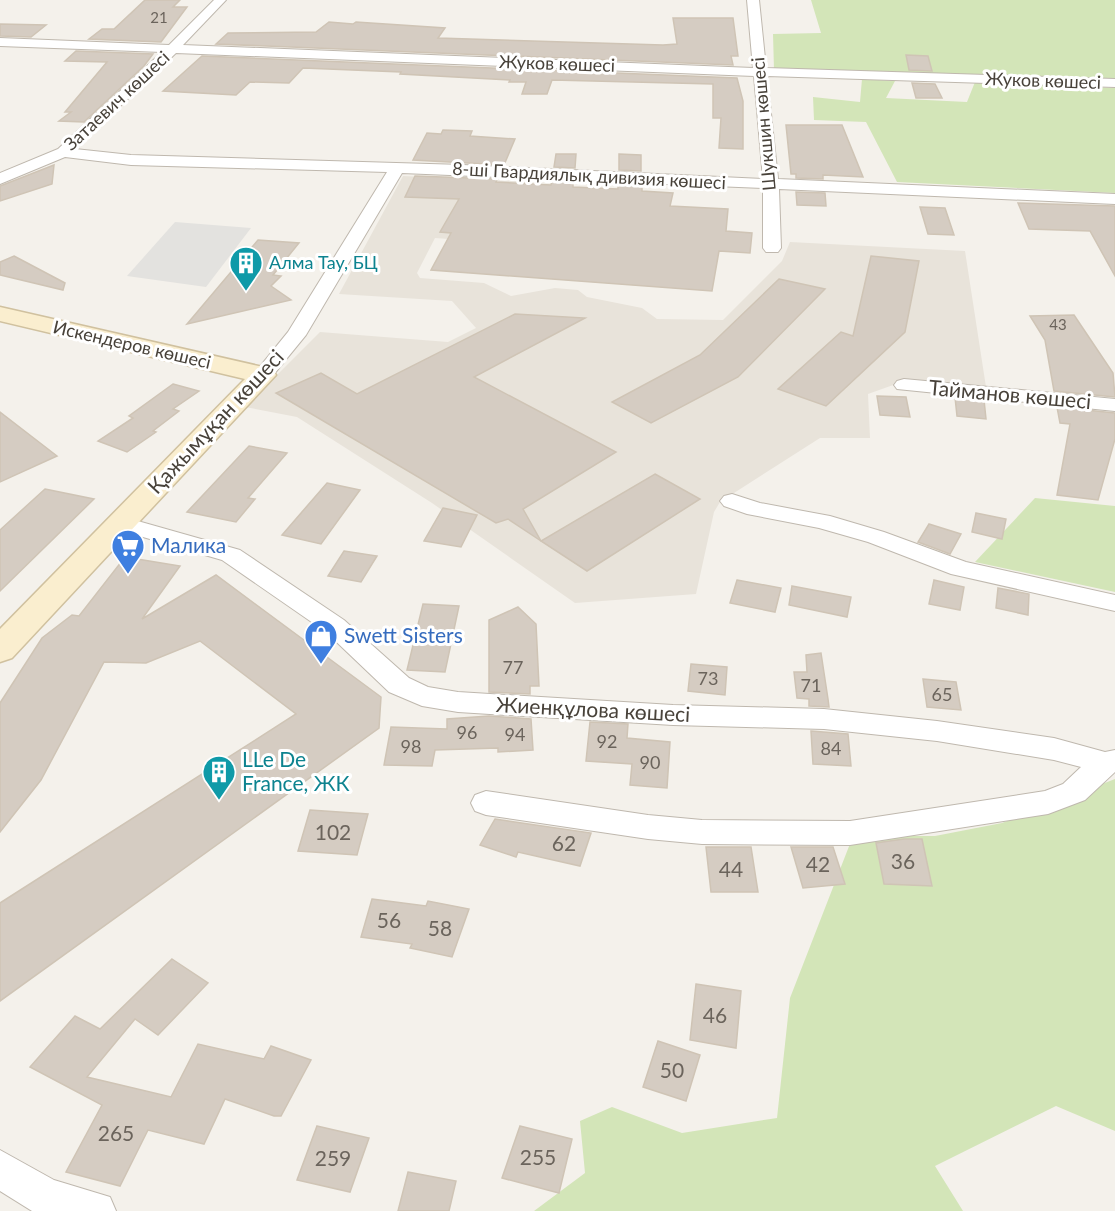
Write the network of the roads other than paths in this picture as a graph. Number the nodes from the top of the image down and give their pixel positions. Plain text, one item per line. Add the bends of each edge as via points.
1 (220, 0) edge
2 (753, 0) edge
3 (0, 42) edge
4 (173, 49) junction
5 (761, 72) junction
6 (1115, 83) edge
7 (63, 152) junction
8 (397, 168) junction
9 (0, 179) edge
10 (771, 185) junction
11 (1115, 199) edge
12 (772, 248) dead end
13 (0, 314) edge
14 (264, 375) junction
15 (904, 385) dead end
16 (1115, 405) edge
17 (732, 501) dead end
18 (120, 523) junction
19 (1115, 603) edge
20 (0, 650) edge
21 (1110, 762) edge
22 (486, 802) dead end
23 (0, 1169) edge
24 (96, 1211) edge

1 - 4 street, Затаевич көшесі
2 - 5 street, Шукшин көшесі
3 - 4 street, Жуков көшесі
4 - 5 street, Жуков көшесі
4 - 7 street, Затаевич көшесі
5 - 6 street, Жуков көшесі
5 - 10 street, Шукшин көшесі
7 - 8 street, 8-ші Гвардиялық дивизия көшесі via 131,160
7 - 9 street, Затаевич көшесі
8 - 10 street, 8-ші Гвардиялық дивизия көшесі
8 - 14 street, Қажымұқан көшесі via 296,335
10 - 11 street, 8-ші Гвардиялық дивизия көшесі
10 - 12 street, Шукшин көшесі
13 - 14 street, Искендеров көшесі
14 - 18 street, Қажымұқан көшесі
15 - 16 street, Тайманов көшесі
17 - 19 street via 822,521 960,568
18 - 20 street, Қажымұқан көшесі
18 - 21 street, Жиенқұлова көшесі via 231,555 335,626 399,685 422,696 458,702 662,714 824,719 937,731
21 - 22 street via 1074,792 1048,802 850,833 702,832
23 - 24 street via 46,1197

